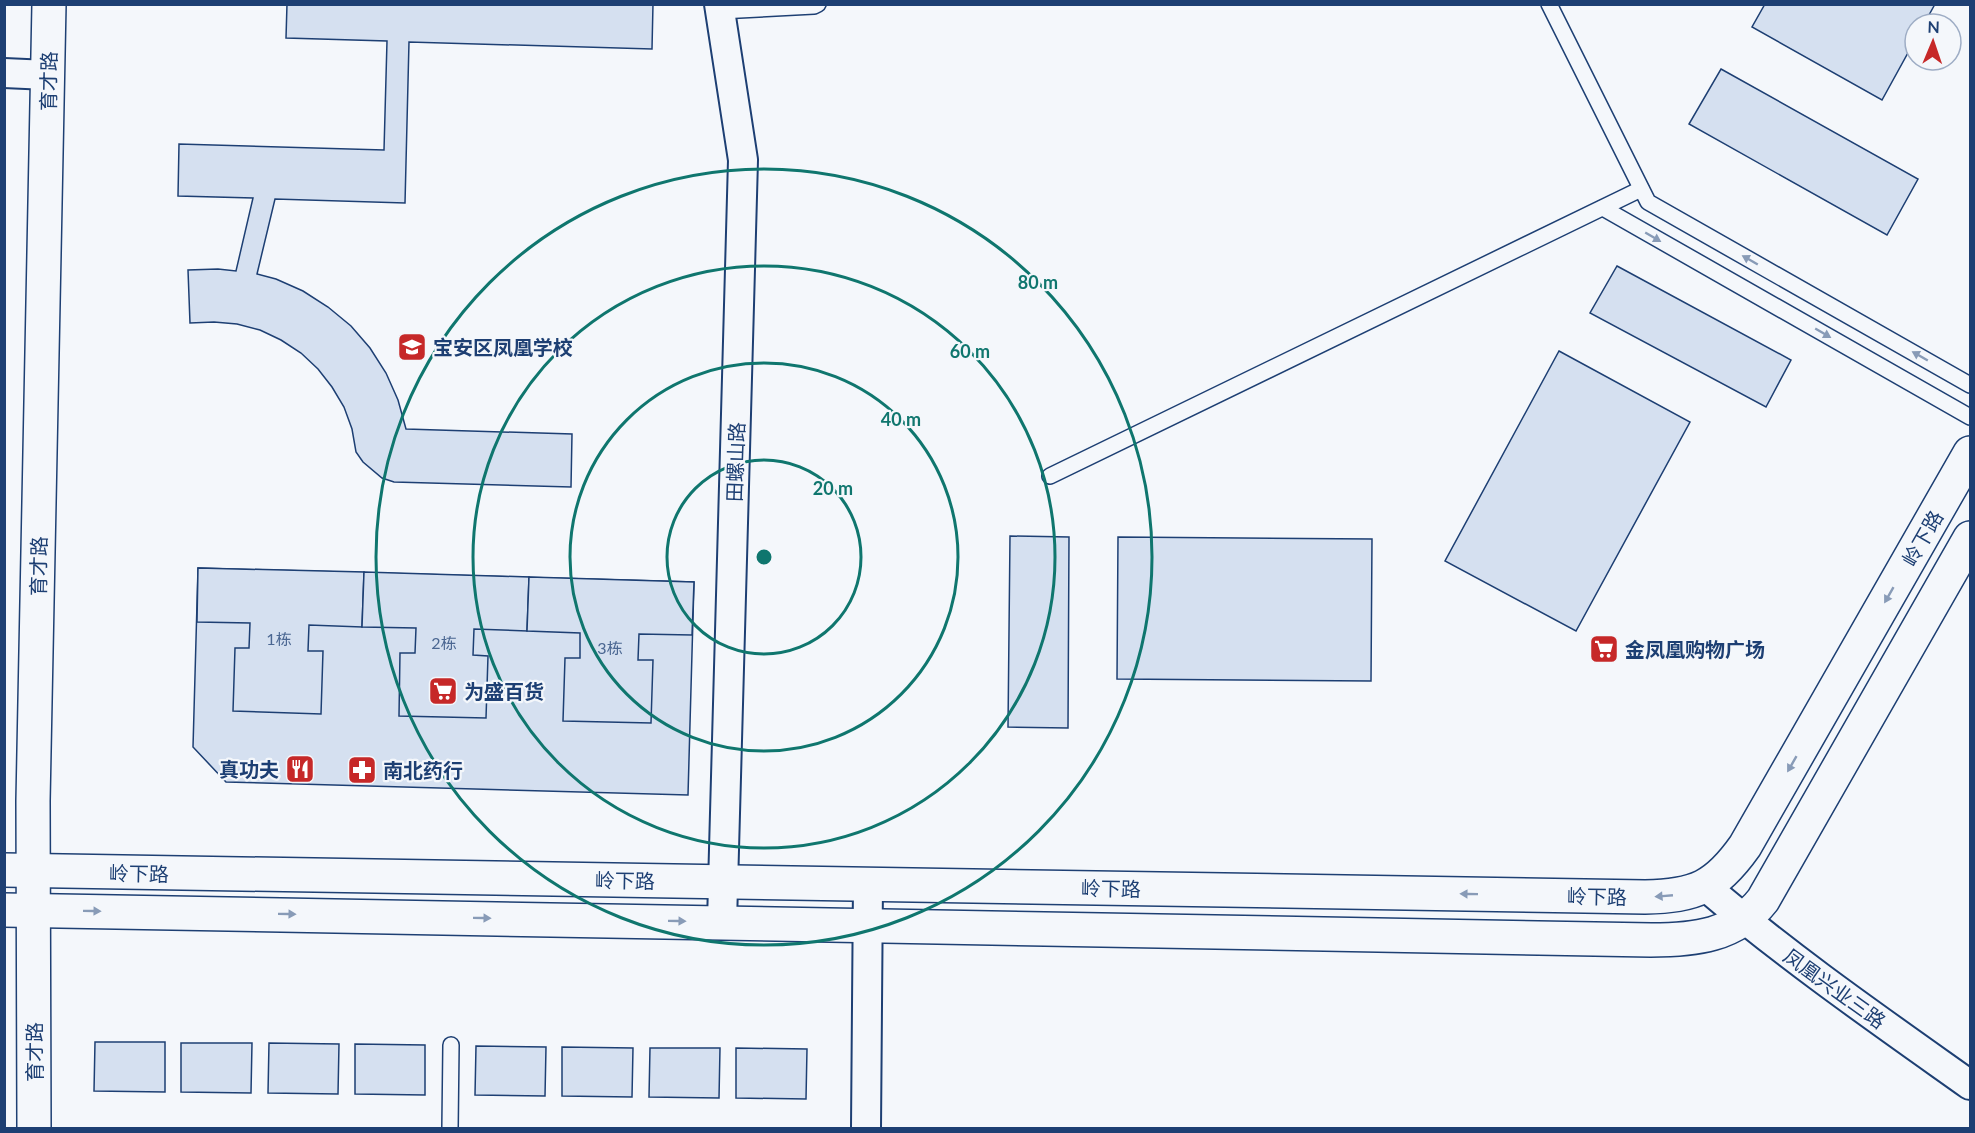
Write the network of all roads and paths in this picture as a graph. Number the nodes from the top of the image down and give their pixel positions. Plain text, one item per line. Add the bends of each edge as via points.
1 (49, 4) edge
2 (818, 4) edge
3 (1549, 4) edge
4 (719, 8) edge
5 (4, 73) edge
6 (48, 75) junction
7 (1644, 195) junction
8 (1603, 208) junction
9 (1971, 385) edge
10 (1971, 417) edge
11 (1971, 453) edge
12 (1050, 476) dead end
13 (1971, 538) edge
14 (19, 871) edge
15 (723, 882) junction
16 (868, 884) junction
17 (1704, 886) junction
18 (19, 910) edge
19 (1744, 920) junction
20 (722, 922) junction
21 (868, 925) junction
22 (451, 1046) dead end
23 (1971, 1085) edge
24 (34, 1128) edge
25 (450, 1128) edge
26 (866, 1128) edge

1 - 6 street, 育才路
2 - 4 lane
3 - 7 lane
4 - 15 street, 田螺山路 via 744,160
5 - 6 street
6 - 14 street, 育才路 via 33,789
7 - 8 lane
9 -> 7 lane
8 -> 10 lane
8 - 12 lane
11 -> 17 street, 岭下路 via 1745,846 1729,868
13 - 19 street, 岭下路 via 1773,883 1755,911
14 - 15 street, 岭下路
14 - 18 street, 育才路
15 - 16 street, 岭下路
15 - 20 street, 田螺山路
17 -> 16 street, 岭下路 via 1679,894 1645,897
16 - 21 street
17 - 19 street, 凤凰兴业三路
18 -> 20 street, 岭下路
18 - 24 street, 育才路
19 - 21 street, 岭下路 via 1702,937 1668,940
19 - 23 street, 凤凰兴业三路 via 1821,980
20 - 21 street, 岭下路
21 - 26 street
22 - 25 lane

